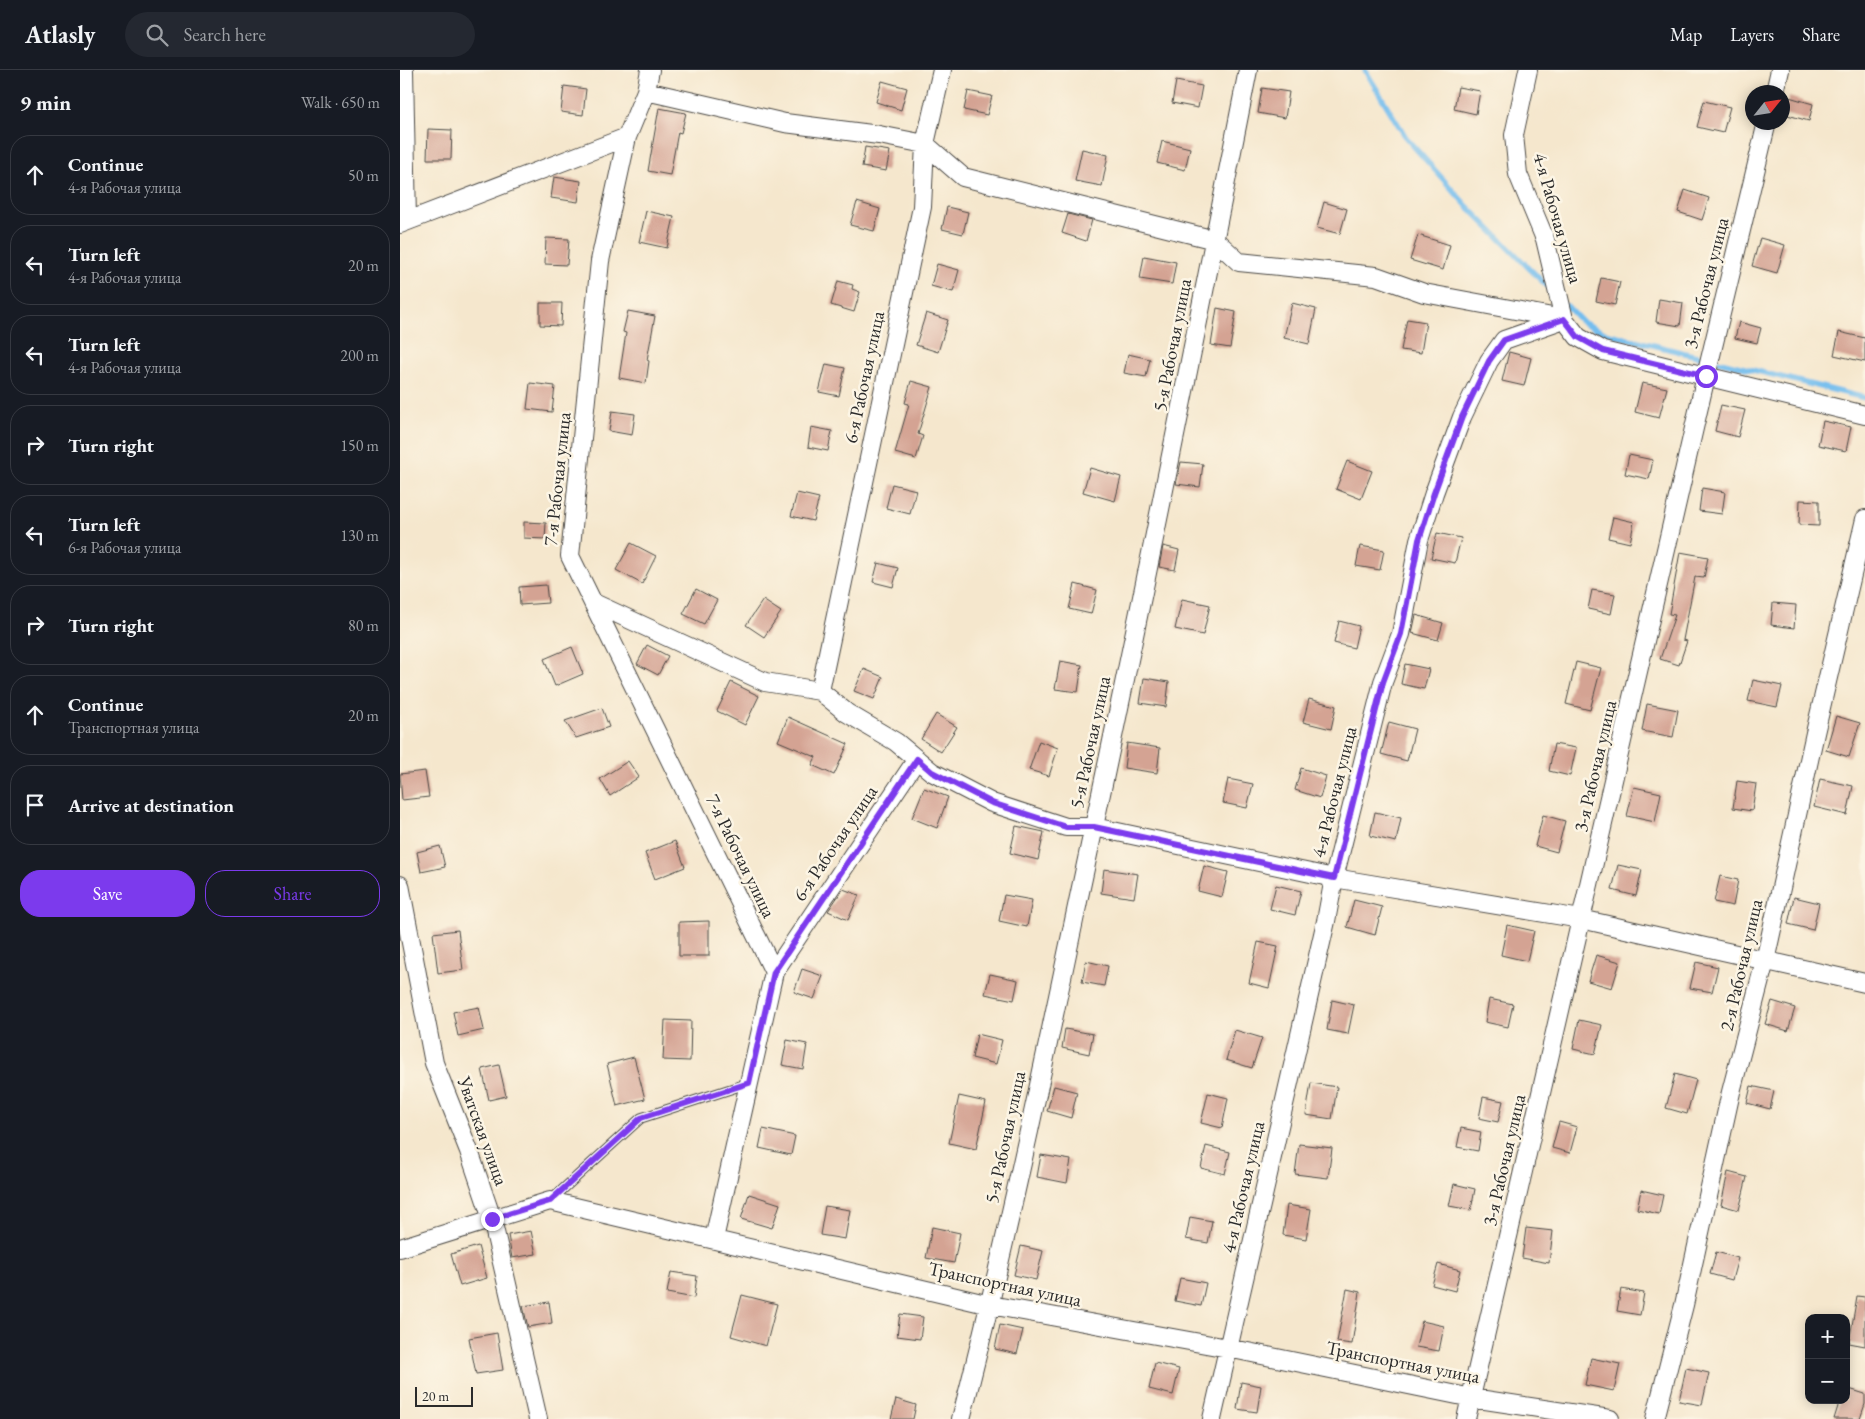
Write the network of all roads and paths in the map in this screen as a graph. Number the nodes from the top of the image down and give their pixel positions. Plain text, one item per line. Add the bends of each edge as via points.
1 (404, 70) edge
2 (650, 70) edge
3 (942, 70) edge
4 (1248, 70) edge
5 (1528, 70) edge
6 (1780, 70) edge
7 (1777, 85) edge
8 (646, 91) junction
9 (1765, 130) edge
10 (626, 137) junction
11 (925, 144) junction
12 (404, 222) edge
13 (1215, 240) junction
14 (1564, 319) junction
15 (1706, 376) junction
16 (1865, 416) edge
17 (1865, 519) edge
18 (594, 603) junction
19 (820, 692) junction
20 (917, 759) junction
21 (1094, 827) junction
22 (1334, 878) junction
23 (400, 885) edge
24 (1581, 919) junction
25 (1765, 961) junction
26 (774, 972) junction
27 (1865, 983) edge
28 (749, 1083) junction
29 (550, 1201) junction
30 (492, 1219) junction
31 (714, 1239) junction
32 (400, 1248) edge
33 (990, 1305) junction
34 (1228, 1348) junction
35 (1472, 1398) junction
36 (538, 1419) edge
37 (961, 1419) edge
38 (1212, 1419) edge
39 (1466, 1419) edge
40 (1610, 1419) edge
41 (1654, 1419) edge

1 - 12 street
2 - 8 street, 7-я Рабочая улица
3 - 11 street, 6-я Рабочая улица
4 - 13 street, 5-я Рабочая улица
5 - 14 street, 4-я Рабочая улица via 1514,135 1518,174 1545,238
6 - 7 street
8 - 10 street, 7-я Рабочая улица
8 - 11 street via 785,124
9 - 15 street, 3-я Рабочая улица
10 - 12 street
10 - 18 street, 7-я Рабочая улица via 600,261 570,556
11 - 13 street via 963,178
11 - 19 street, 6-я Рабочая улица via 922,207
13 - 14 street via 1239,262 1376,276 1424,293
13 - 21 street, 5-я Рабочая улица
14 - 15 street, 4-я Рабочая улица via 1578,337 1603,351
14 - 22 street, 4-я Рабочая улица via 1504,340 1489,361 1462,417 1419,540 1401,634 1383,682
15 - 16 street, 4-я Рабочая улица
15 - 24 street, 3-я Рабочая улица
17 - 25 street, 2-я Рабочая улица
18 - 19 street via 765,682
18 - 26 street, 7-я Рабочая улица
19 - 20 street
20 - 21 street via 932,772 992,803 1066,827
20 - 26 street, 6-я Рабочая улица
21 - 22 street
21 - 33 street, 5-я Рабочая улица
22 - 24 street
22 - 34 street, 4-я Рабочая улица
23 - 30 street, Уватская улица via 434,1063 470,1151
24 - 25 street
24 - 35 street, 3-я Рабочая улица
25 - 27 street
25 - 41 street, 2-я Рабочая улица
26 - 28 street, 6-я Рабочая улица
28 - 29 lane via 641,1118
28 - 31 street, 6-я Рабочая улица
29 - 30 street
29 - 31 street, Транспортная улица
30 - 32 street
30 - 36 street, Уватская улица
31 - 33 street, Транспортная улица
33 - 34 street, Транспортная улица
33 - 37 street, 5-я Рабочая улица
34 - 35 street, Транспортная улица
34 - 38 street, 4-я Рабочая улица
35 - 39 street, 3-я Рабочая улица
35 - 40 street, Транспортная улица

